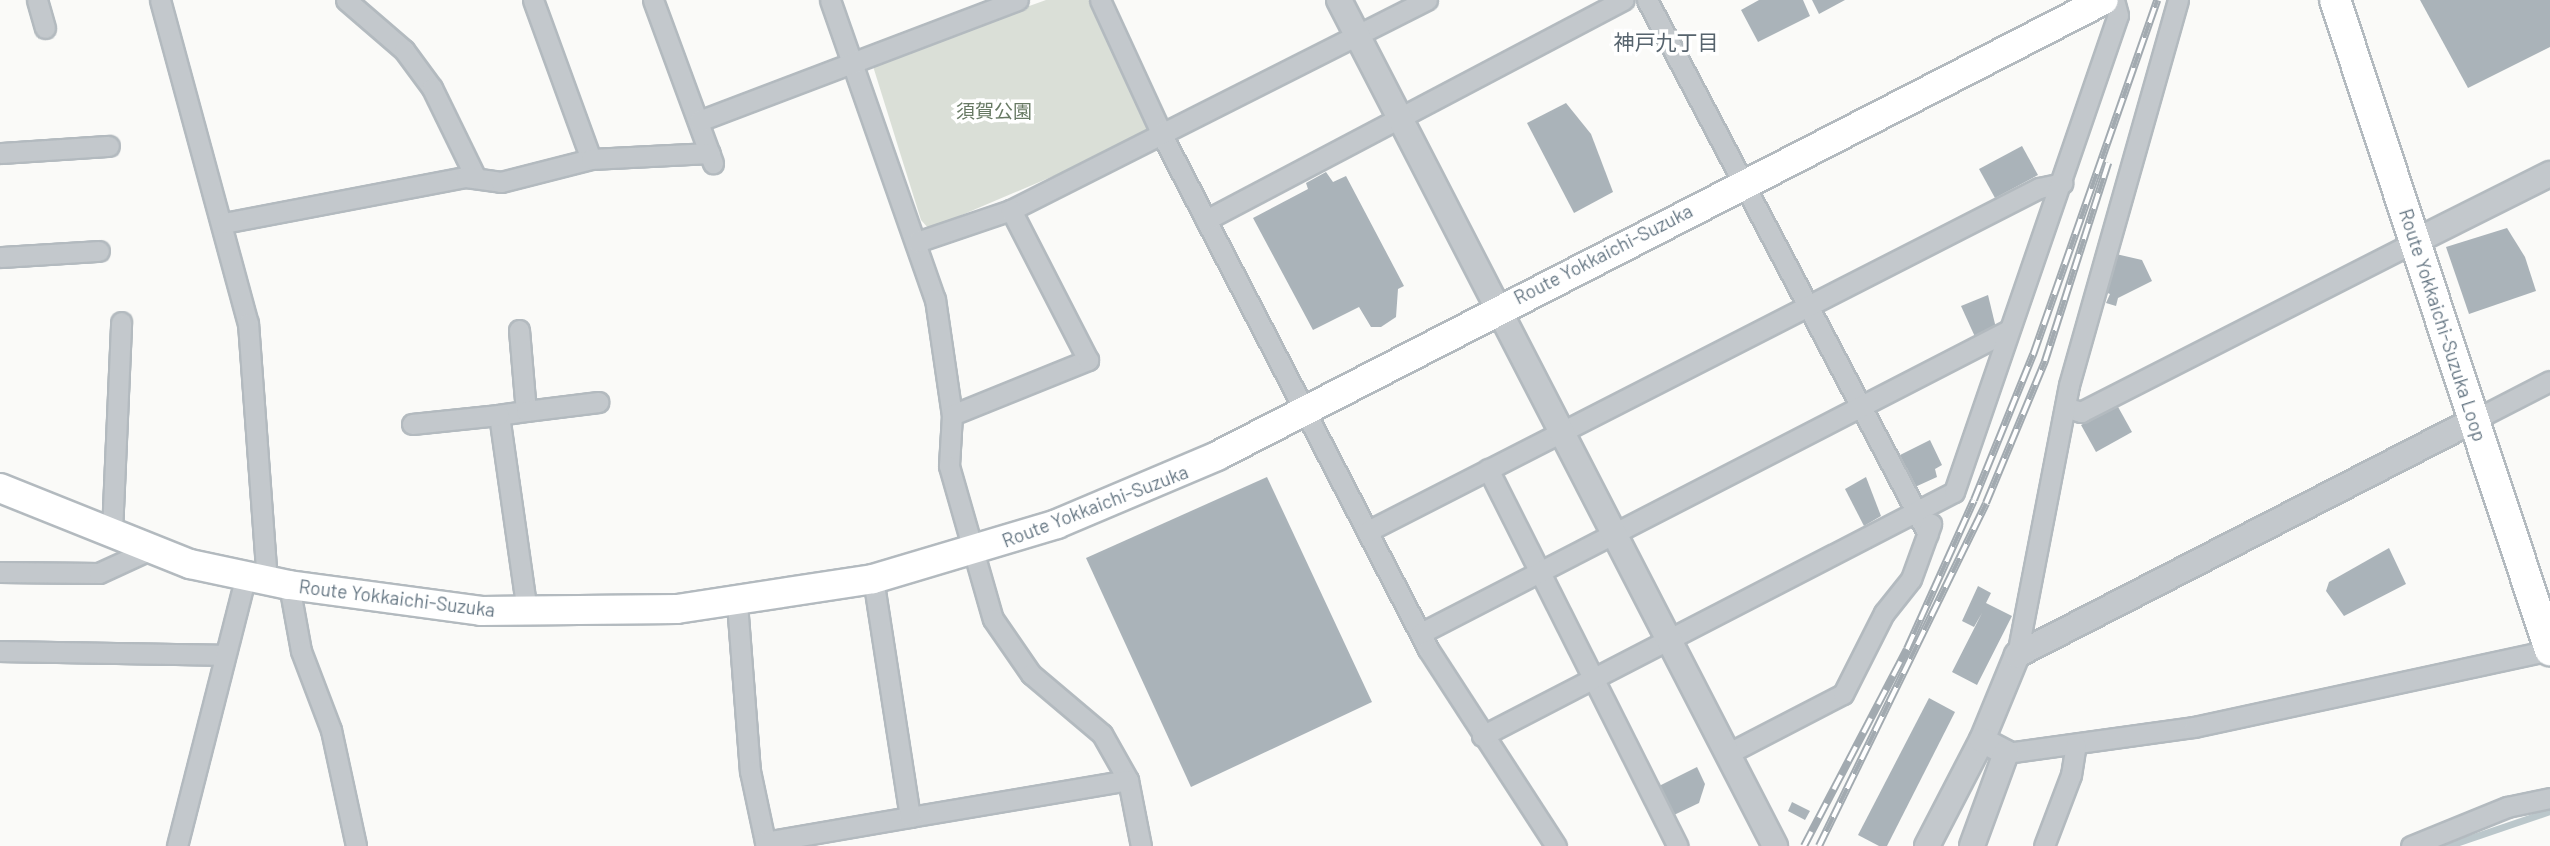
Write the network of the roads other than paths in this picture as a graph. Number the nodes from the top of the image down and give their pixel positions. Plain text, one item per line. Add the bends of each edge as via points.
1 (37, 0) edge
2 (160, 0) edge
3 (346, 0) edge
4 (533, 0) edge
5 (653, 0) edge
6 (830, 0) edge
7 (1018, 0) edge
8 (1100, 0) edge
9 (1339, 0) edge
10 (1427, 0) edge
11 (1624, 0) edge
12 (1647, 0) edge
13 (2104, 0) edge
14 (2114, 0) edge
15 (2178, 0) edge
16 (2335, 0) edge
17 (45, 28) dead end
18 (1357, 36) junction
19 (853, 63) junction
20 (1398, 118) junction
21 (699, 121) junction
22 (1163, 136) junction
23 (109, 146) dead end
24 (0, 153) edge
25 (591, 159) junction
26 (2550, 174) edge
27 (475, 176) junction
28 (1746, 181) junction
29 (2062, 183) junction
30 (1011, 210) junction
31 (1206, 220) junction
32 (224, 223) junction
33 (2416, 241) junction
34 (917, 242) junction
35 (99, 251) dead end
36 (0, 257) edge
37 (1809, 305) junction
38 (1499, 308) junction
39 (121, 321) dead end
40 (519, 330) dead end
41 (2009, 330) junction
42 (2550, 381) edge
43 (598, 402) dead end
44 (1865, 408) junction
45 (2067, 408) junction
46 (1305, 409) junction
47 (526, 411) junction
48 (499, 415) junction
49 (952, 415) junction
50 (2474, 421) junction
51 (412, 424) dead end
52 (1563, 431) junction
53 (1488, 469) junction
54 (0, 488) edge
55 (1937, 502) junction
56 (1917, 513) junction
57 (1368, 531) junction
58 (112, 532) junction
59 (1928, 534) junction
60 (1617, 536) junction
61 (149, 550) junction
62 (972, 552) junction
63 (0, 572) edge
64 (1543, 574) junction
65 (873, 579) junction
66 (267, 580) junction
67 (737, 603) junction
68 (527, 611) junction
69 (1421, 633) junction
70 (1669, 638) junction
71 (2550, 650) edge
72 (0, 651) edge
73 (225, 655) junction
74 (2017, 655) junction
75 (1596, 676) junction
76 (1482, 736) junction
77 (1982, 740) junction
78 (2076, 745) junction
79 (2006, 752) junction
80 (1729, 753) junction
81 (1128, 780) junction
82 (2550, 799) edge
83 (909, 817) junction
84 (765, 844) edge
85 (177, 846) edge
86 (356, 846) edge
87 (1141, 846) edge
88 (1556, 846) edge
89 (1678, 846) edge
90 (1775, 846) edge
91 (1927, 846) edge
92 (1972, 846) edge
93 (2044, 846) edge
94 (2411, 846) edge

1 - 17 street
2 - 32 street
3 - 27 street via 411,59 432,88
4 - 25 street
5 - 21 street
6 - 19 street
7 - 19 street
8 - 22 street
9 - 18 street
10 - 18 street
11 - 20 street
12 - 28 street
13 - 28 main road, Route Yokkaichi-Suzuka
14 - 29 street via 2118,15
15 - 45 street via 2090,304
16 - 33 main road, Route Yokkaichi-Suzuka Loop
18 - 20 street
18 - 22 street
19 - 21 street
19 - 34 street
20 - 31 street
20 - 38 street
21 - 25 street via 712,159
22 - 30 street
22 - 31 street
23 - 24 street
25 - 27 street via 501,182
26 - 33 street
27 - 32 street
28 - 37 street
28 - 38 main road, Route Yokkaichi-Suzuka
29 - 37 street via 2039,188
29 - 41 street
30 - 34 street
30 - 49 street via 1088,360
31 - 46 street
32 - 66 street via 248,323
33 - 45 street via 2081,412
33 - 50 main road, Route Yokkaichi-Suzuka Loop
34 - 49 street via 946,344
35 - 36 street
37 - 44 street
37 - 52 street
38 - 46 main road, Route Yokkaichi-Suzuka
38 - 52 street
39 - 58 street
40 - 47 street
41 - 44 street
41 - 55 street via 1954,492
42 - 50 street
43 - 47 street
44 - 56 street
44 - 60 street
45 - 74 street
46 - 57 street
46 - 62 main road, Route Yokkaichi-Suzuka via 1174,477
47 - 48 street
48 - 51 street
48 - 68 street
49 - 62 street via 949,466
50 - 71 main road, Route Yokkaichi-Suzuka Loop
50 - 74 street
52 - 53 street
52 - 60 street
53 - 57 street
53 - 64 street
54 - 58 main road, Route Yokkaichi-Suzuka
55 - 56 street
55 - 59 street
56 - 59 street
56 - 70 street
57 - 69 street
58 - 61 main road, Route Yokkaichi-Suzuka
59 - 80 street via 1910,579 1884,613 1843,694
60 - 64 street
60 - 70 street
61 - 63 street via 99,573
61 - 66 main road, Route Yokkaichi-Suzuka
62 - 65 main road, Route Yokkaichi-Suzuka
62 - 81 street via 993,620 1013,656 1102,734
64 - 69 street
64 - 75 street
65 - 67 main road, Route Yokkaichi-Suzuka
65 - 83 street
66 - 68 main road, Route Yokkaichi-Suzuka via 481,611
66 - 73 street
66 - 86 street via 331,730
67 - 68 main road, Route Yokkaichi-Suzuka
67 - 84 street via 750,771
69 - 76 street
70 - 75 street
70 - 80 street
71 - 78 street via 2194,727
72 - 73 street
73 - 85 street
74 - 77 street
75 - 76 street
75 - 89 street
76 - 88 street
77 - 79 street
77 - 91 street
78 - 79 street
78 - 93 street via 2071,775
79 - 92 street
80 - 90 street
81 - 83 street
81 - 87 street
82 - 94 street via 2507,807
83 - 84 street

